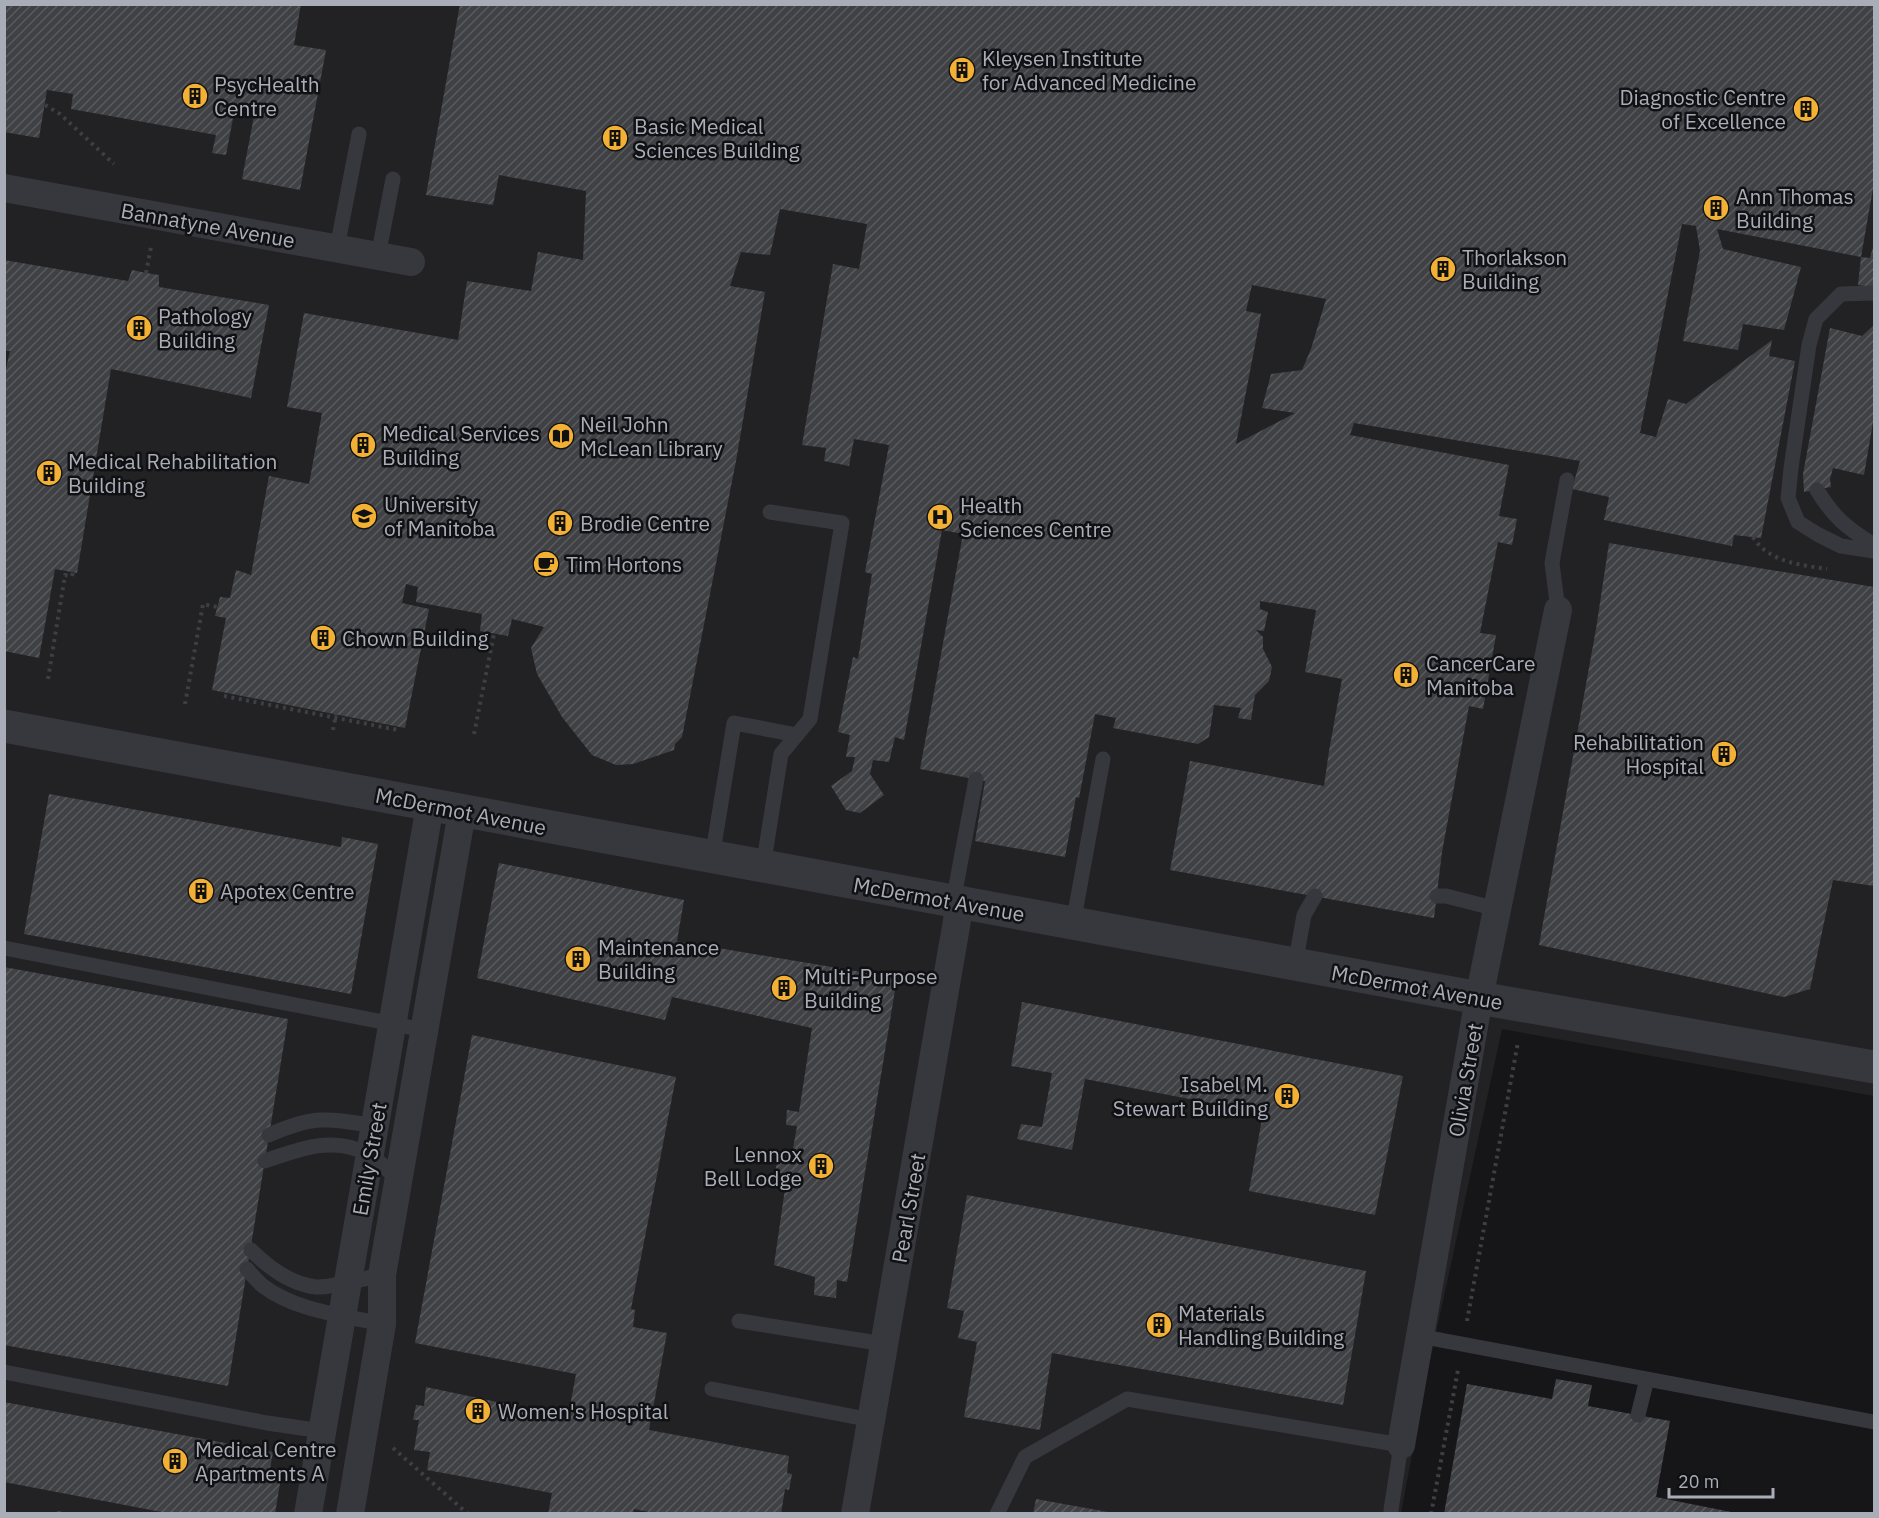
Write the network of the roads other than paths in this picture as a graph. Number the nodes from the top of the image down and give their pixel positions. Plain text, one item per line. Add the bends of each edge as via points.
1 (359, 134) dead end
2 (393, 179) dead end
3 (4, 188) edge
4 (337, 248) junction
5 (378, 256) junction
6 (411, 262) dead end
7 (1875, 292) edge
8 (1567, 480) dead end
9 (1817, 490) dead end
10 (770, 512) dead end
11 (1875, 545) edge
12 (1875, 551) edge
13 (1558, 610) joint
14 (4, 726) edge
15 (797, 735) junction
16 (1103, 759) dead end
17 (976, 779) dead end
18 (430, 806) junction
19 (462, 812) junction
20 (712, 858) junction
21 (763, 867) junction
22 (1315, 896) dead end
23 (1437, 896) dead end
24 (957, 903) junction
25 (1497, 909) junction
26 (1073, 924) junction
27 (4, 948) edge
28 (1295, 964) junction
29 (1479, 998) junction
30 (392, 1024) junction
31 (424, 1030) junction
32 (1875, 1067) edge
33 (374, 1126) junction
34 (269, 1135) dead end
35 (370, 1155) junction
36 (265, 1161) dead end
37 (398, 1180) junction
38 (251, 1250) dead end
39 (247, 1269) dead end
40 (382, 1275) junction
41 (348, 1281) junction
42 (342, 1315) junction
43 (739, 1321) dead end
44 (382, 1324) junction
45 (1419, 1336) junction
46 (884, 1344) junction
47 (4, 1372) edge
48 (1647, 1379) junction
49 (712, 1389) dead end
50 (1638, 1415) dead end
51 (871, 1420) junction
52 (1875, 1422) edge
53 (322, 1431) junction
54 (1401, 1445) junction
55 (1391, 1510) dead end
56 (308, 1514) edge
57 (350, 1514) edge
58 (855, 1514) edge
59 (997, 1514) edge

1 - 4 lane
2 - 5 lane
3 - 4 street, Bannatyne Avenue
4 - 5 street, Bannatyne Avenue
5 - 6 street, Bannatyne Avenue
7 - 12 lane via 1841,294 1816,319 1788,498 1798,522 1817,534 1841,546
8 - 13 lane via 1552,562
9 - 11 lane via 1829,510
10 - 15 lane via 842,523 810,719
13 - 25 street, Olivia Street
14 - 18 street, McDermot Avenue
15 - 20 lane via 735,723
15 - 21 lane via 781,754
16 - 26 lane
17 - 24 lane
18 - 19 street, McDermot Avenue
18 - 30 street, Emily Street
19 - 20 street, McDermot Avenue
19 - 31 street, Emily Street
20 - 21 street, McDermot Avenue
21 - 24 street, McDermot Avenue
22 - 28 lane via 1304,915
23 - 25 lane
24 - 26 street, McDermot Avenue
24 - 46 street, Pearl Street
25 - 29 street, Olivia Street
26 - 28 street, McDermot Avenue
27 - 30 lane
28 - 29 street, McDermot Avenue
29 - 32 street, McDermot Avenue
29 - 45 street, Olivia Street
30 - 31 lane
30 - 33 street, Emily Street
31 - 37 street, Emily Street
33 - 34 lane via 321,1119
33 - 35 street, Emily Street
35 - 36 lane via 341,1146 318,1145
35 - 37 lane
35 - 41 street, Emily Street
37 - 40 street, Emily Street
38 - 41 lane via 267,1266 301,1284 318,1287
39 - 42 lane via 263,1286 279,1295
40 - 41 lane
40 - 44 street, Emily Street
41 - 42 street, Emily Street
42 - 44 lane
42 - 53 street, Emily Street
43 - 46 lane
44 - 57 street, Emily Street
45 - 48 lane
45 - 54 street, Olivia Street
46 - 51 street, Pearl Street
47 - 53 lane
48 - 50 lane
48 - 52 lane
49 - 51 lane
51 - 58 street, Pearl Street
53 - 56 street, Emily Street
54 - 55 lane
54 - 59 lane via 1127,1399 1025,1457

